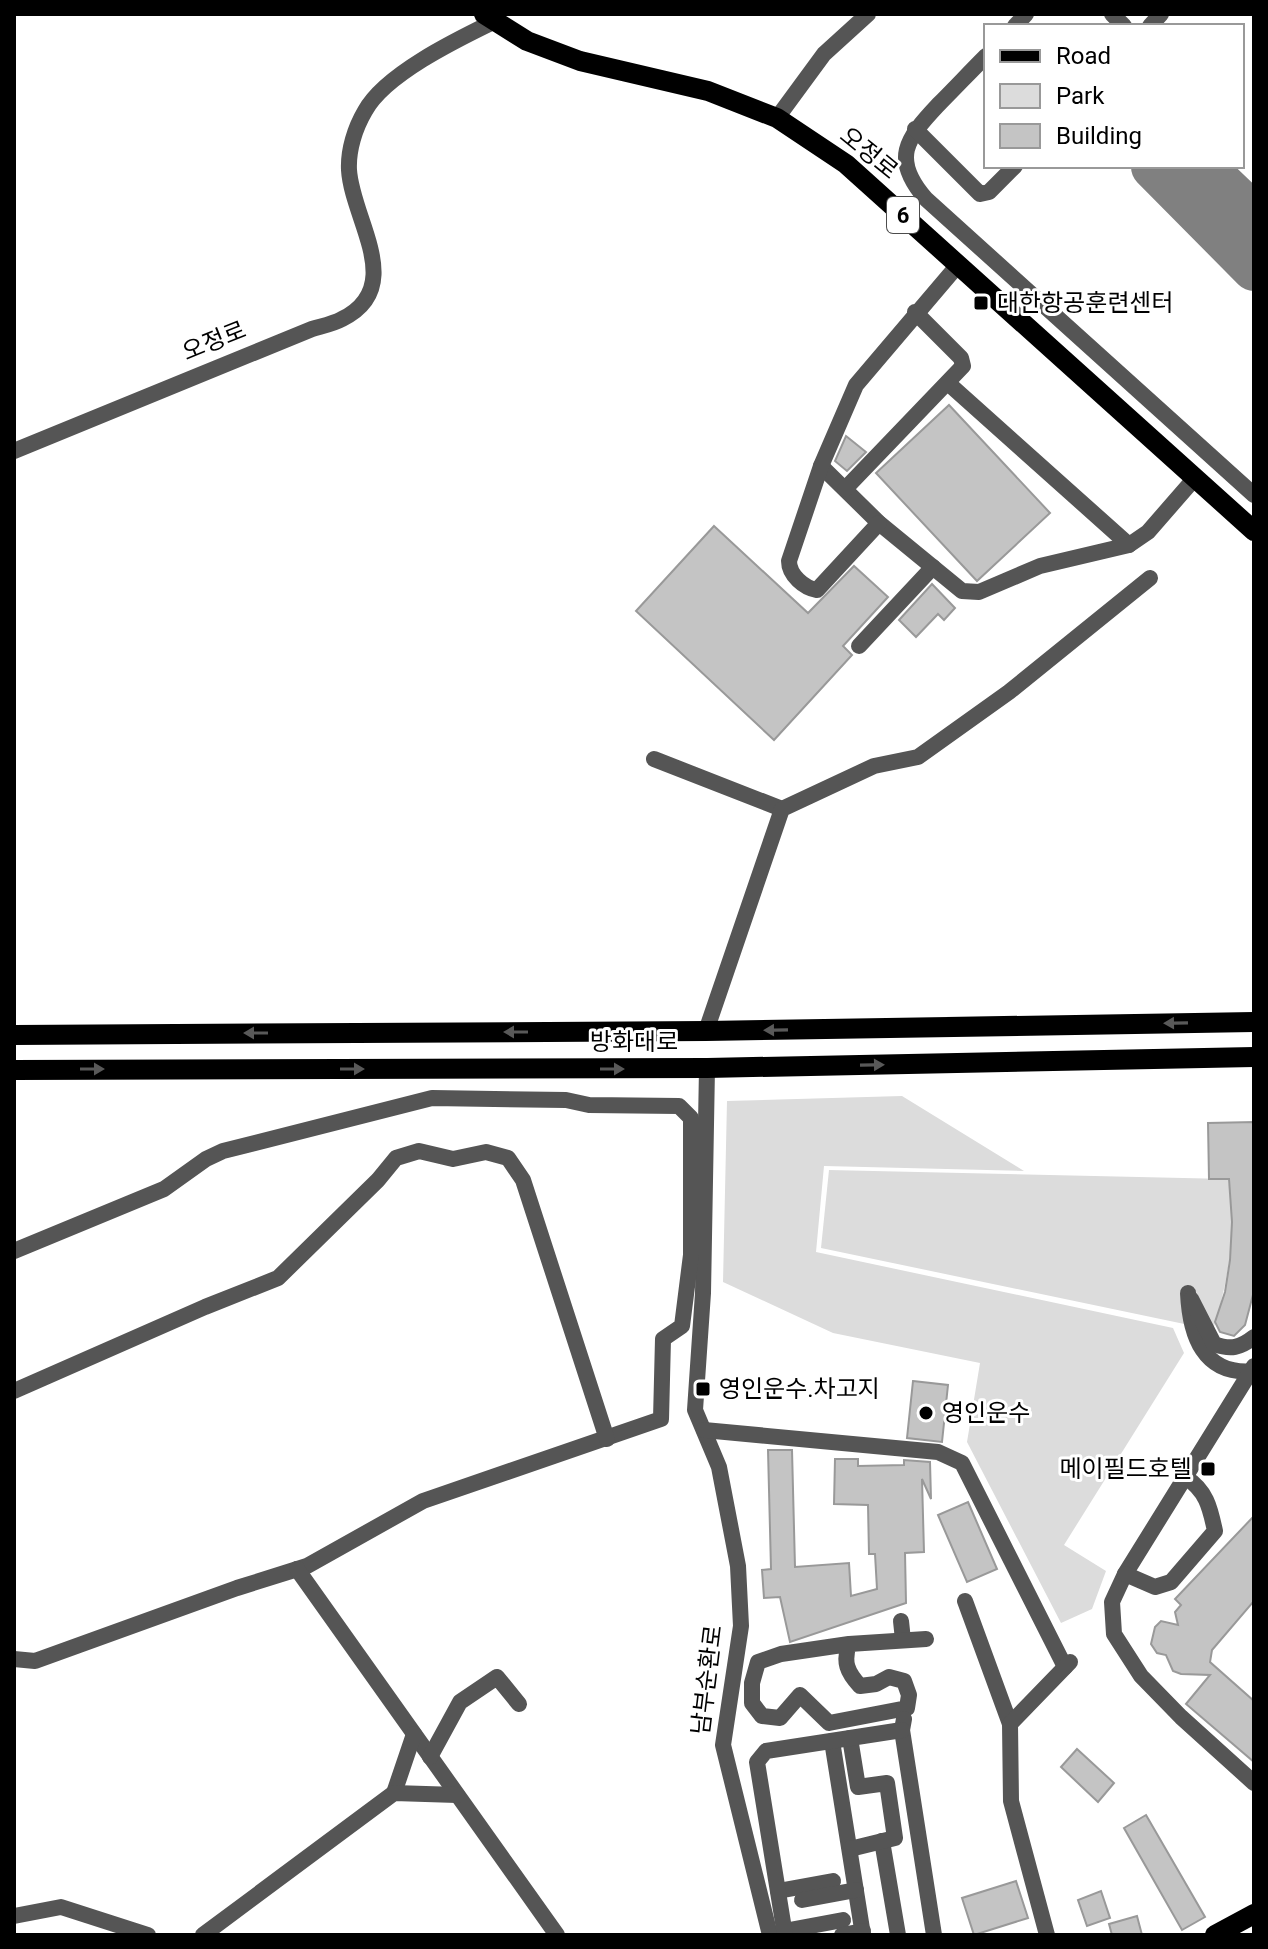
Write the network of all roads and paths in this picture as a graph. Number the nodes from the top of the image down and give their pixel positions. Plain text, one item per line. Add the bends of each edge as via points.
1 (868, 14) edge
2 (490, 17) edge
3 (984, 58) edge
4 (777, 118) junction
5 (915, 129) junction
6 (1013, 168) edge
7 (958, 265) junction
8 (915, 312) junction
9 (949, 384) junction
10 (14, 451) edge
11 (821, 466) junction
12 (1195, 478) junction
13 (845, 489) junction
14 (1254, 495) edge
15 (879, 523) junction
16 (1254, 531) edge
17 (1129, 545) junction
18 (933, 567) junction
19 (1150, 578) dead end
20 (859, 646) dead end
21 (654, 759) dead end
22 (782, 809) junction
23 (1254, 1022) edge
24 (706, 1031) junction
25 (14, 1035) edge
26 (1254, 1057) edge
27 (707, 1068) junction
28 (14, 1070) edge
29 (14, 1251) edge
30 (1249, 1341) edge
31 (1253, 1370) edge
32 (14, 1391) edge
33 (704, 1430) junction
34 (607, 1439) junction
35 (1185, 1477) junction
36 (297, 1569) junction
37 (1125, 1574) junction
38 (965, 1601) dead end
39 (901, 1621) dead end
40 (926, 1639) dead end
41 (903, 1640) junction
42 (849, 1644) junction
43 (14, 1659) edge
44 (519, 1704) dead end
45 (907, 1708) junction
46 (1010, 1724) junction
47 (902, 1730) junction
48 (414, 1734) junction
49 (850, 1738) junction
50 (832, 1741) junction
51 (430, 1757) junction
52 (1254, 1783) edge
53 (394, 1793) junction
54 (457, 1795) junction
55 (882, 1841) junction
56 (850, 1849) junction
57 (825, 1879) dead end
58 (856, 1890) junction
59 (778, 1891) junction
60 (826, 1914) edge
61 (1254, 1914) edge
62 (14, 1916) edge
63 (863, 1933) edge
64 (780, 1934) edge
65 (148, 1935) edge
66 (203, 1935) edge
67 (557, 1935) edge
68 (898, 1935) edge
69 (934, 1935) edge
70 (1047, 1935) edge
71 (1215, 1935) edge

1 - 4 street via 824,54
2 - 4 main road, 오정로 / 6 via 527,41 580,61 708,91
2 - 10 street, 오정로 via 419,61 366,108 353,136 349,169 375,262 373,287 360,306 342,319
3 - 5 street
4 - 7 main road, 오정로 / 6 via 846,164
5 - 6 street via 980,194
5 - 14 street via 905,161 913,184 926,199
7 - 8 street
7 - 12 main road, 오정로 / 6
8 - 9 street via 963,362
8 - 11 street via 856,385
9 - 13 street
9 - 17 street
11 - 13 street
11 - 15 street via 789,561 794,575 817,590
12 - 16 main road, 오정로 / 6
12 - 17 street via 1142,538
13 - 15 street
15 - 18 street
17 - 18 street via 1040,566 973,593 962,591
18 - 20 street
19 - 22 street via 1009,692 918,757 874,766
21 - 22 street
22 - 24 street
23 -> 24 main road, 방화대로
24 -> 25 main road, 방화대로
27 -> 26 main road, 방화대로
28 -> 27 main road, 방화대로
27 - 33 street, 남부순환로 via 695,1410
29 - 34 street via 164,1189 223,1151 432,1098 679,1106 691,1118 691,1255 682,1326 663,1339 661,1419
30 - 31 street
30 - 31 street via 1228,1349 1214,1344 1188,1293 1189,1319 1207,1356 1231,1371
31 - 35 street
32 - 34 street via 278,1278 396,1158 419,1151 453,1159 486,1152 508,1158 523,1180
33 - 46 street via 938,1452 962,1463 1069,1663
33 - 64 street, 남부순환로 via 719,1467 739,1581 741,1626 723,1745
34 - 36 street via 423,1501
35 - 37 street
35 - 37 street via 1200,1486 1215,1531 1171,1582 1155,1587
36 - 43 street via 35,1661
36 - 48 street
37 - 52 street via 1112,1602 1114,1634 1141,1676
38 - 46 street
39 - 41 street
40 - 41 street
41 - 42 street
42 - 45 street via 844,1657 849,1674 860,1686 889,1677 904,1681
42 - 45 street via 758,1662 752,1703 762,1716 780,1718 800,1695 829,1723
44 - 51 street via 497,1677 460,1702
45 - 47 street
46 - 70 street via 1011,1801
47 - 49 street
47 - 69 street
48 - 51 street
48 - 53 street
49 - 50 street
49 - 55 street via 858,1787 887,1783 895,1838
50 - 56 street
50 - 59 street via 766,1751 757,1762
51 - 54 street
53 - 54 street
53 - 66 street
54 - 67 street
55 - 56 street
55 - 68 street
56 - 58 street
57 - 59 street
58 - 60 street
58 - 63 street
59 - 64 street
60 - 63 street
60 - 64 street
61 - 71 main road
62 - 65 street via 61,1907

